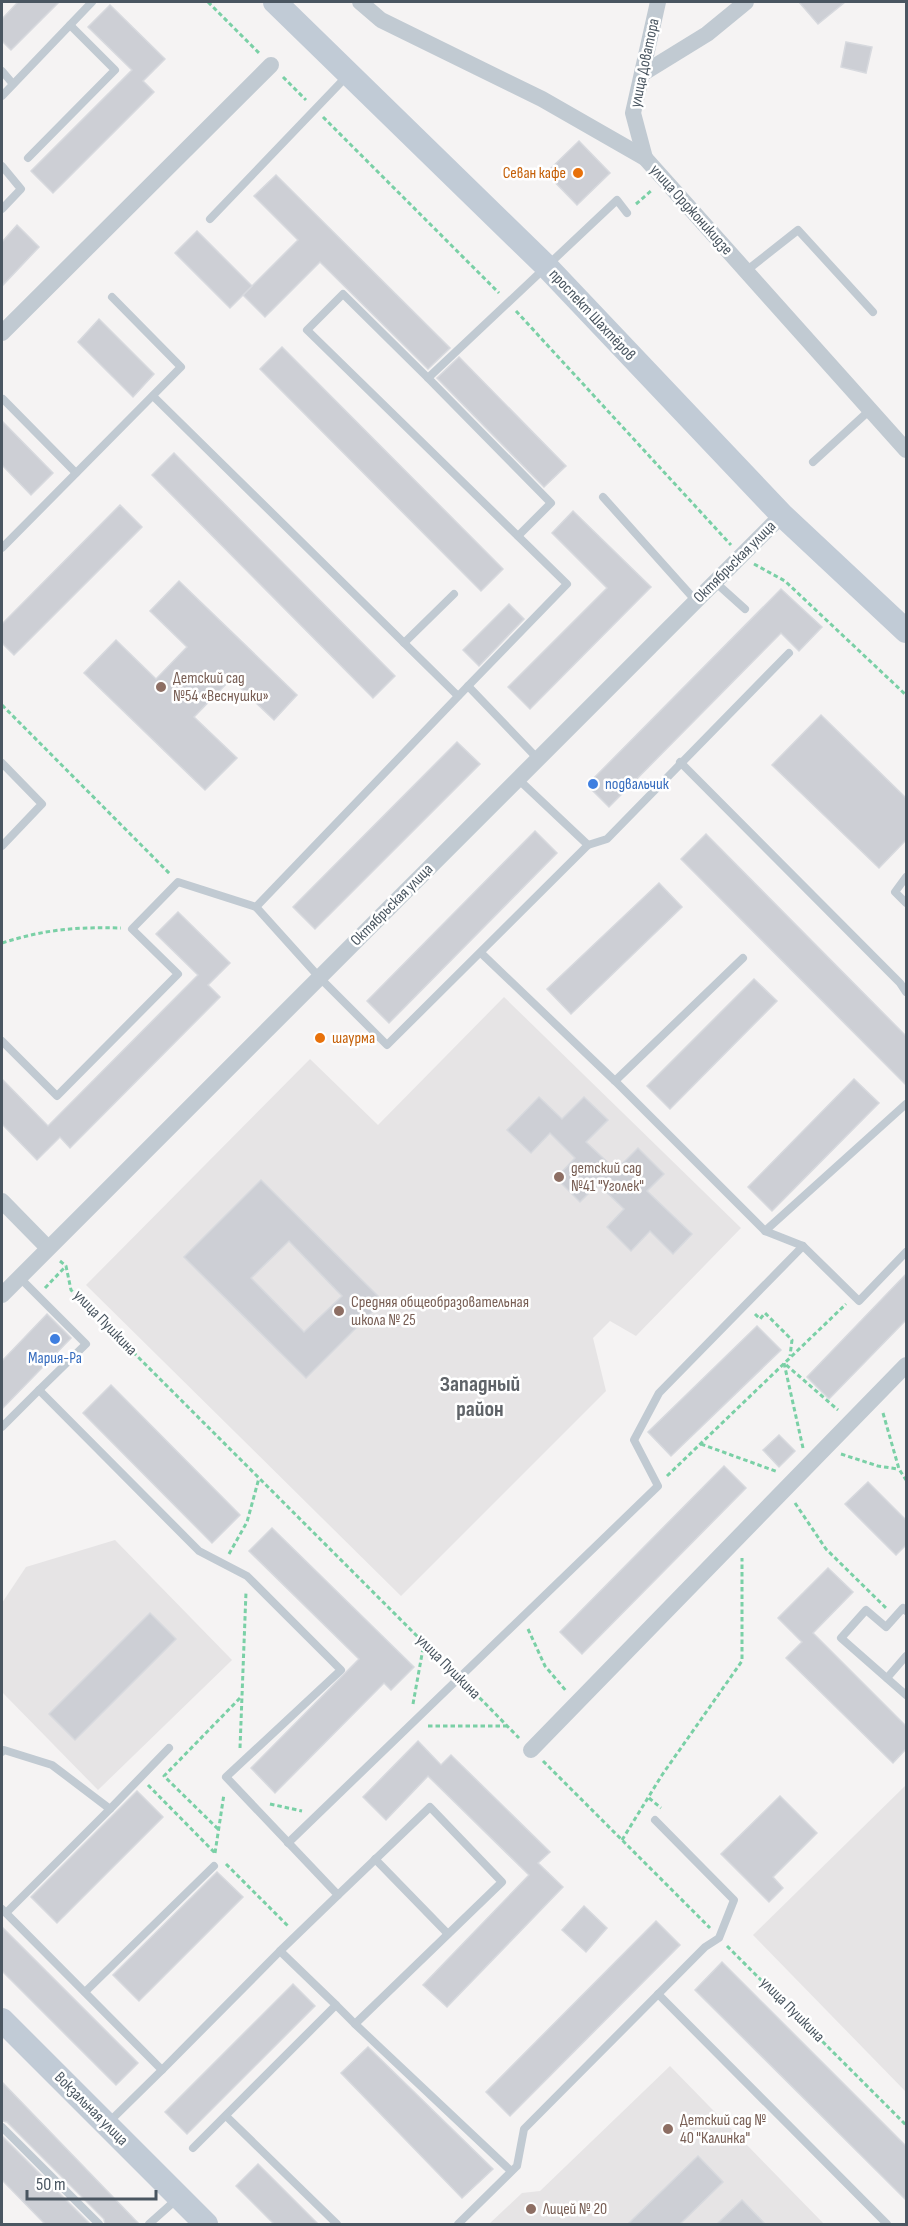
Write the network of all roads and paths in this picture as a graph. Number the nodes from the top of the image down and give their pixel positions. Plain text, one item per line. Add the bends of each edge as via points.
1 (92, 2) edge
2 (208, 2) edge
3 (275, 2) edge
4 (360, 2) edge
5 (658, 2) edge
6 (746, 2) edge
7 (70, 25) junction
8 (271, 65) junction
9 (2, 71) edge
10 (349, 74) junction
11 (642, 74) junction
12 (14, 84) junction
13 (2, 96) edge
14 (315, 109) junction
15 (28, 158) dead end
16 (645, 158) junction
17 (2, 166) edge
18 (654, 188) dead end
19 (2, 209) edge
20 (629, 210) joint
21 (210, 219) dead end
22 (545, 265) junction
23 (746, 271) junction
24 (112, 297) dead end
25 (507, 302) junction
26 (873, 312) dead end
27 (2, 333) edge
28 (428, 378) junction
29 (153, 396) junction
30 (3, 399) dead end
31 (871, 408) junction
32 (906, 450) edge
33 (813, 462) dead end
34 (76, 473) junction
35 (603, 497) dead end
36 (782, 515) junction
37 (518, 536) junction
38 (2, 548) edge
39 (741, 556) junction
40 (715, 582) junction
41 (454, 594) dead end
42 (696, 601) junction
43 (745, 609) dead end
44 (906, 631) edge
45 (404, 643) junction
46 (789, 653) dead end
47 (468, 686) junction
48 (906, 695) edge
49 (458, 696) junction
50 (2, 705) edge
51 (538, 759) junction
52 (680, 762) junction
53 (2, 763) edge
54 (518, 779) junction
55 (588, 845) junction
56 (2, 846) edge
57 (906, 877) edge
58 (178, 882) junction
59 (906, 903) edge
60 (256, 907) junction
61 (132, 929) junction
62 (2, 943) edge
63 (481, 953) junction
64 (743, 958) dead end
65 (319, 977) junction
66 (903, 980) edge
67 (906, 993) edge
68 (2, 1041) edge
69 (615, 1081) junction
70 (906, 1104) edge
71 (2, 1202) edge
72 (765, 1231) junction
73 (803, 1246) junction
74 (48, 1248) junction
75 (906, 1252) edge
76 (66, 1266) junction
77 (19, 1277) junction
78 (2, 1295) edge
79 (38, 1295) junction
80 (854, 1296) junction
81 (746, 1305) junction
82 (790, 1358) junction
83 (784, 1363) junction
84 (906, 1365) edge
85 (39, 1390) junction
86 (872, 1400) junction
87 (851, 1422) junction
88 (2, 1427) edge
89 (701, 1444) junction
90 (825, 1449) junction
91 (899, 1469) junction
92 (259, 1478) junction
93 (796, 1478) junction
94 (906, 1480) edge
95 (658, 1486) junction
96 (742, 1533) junction
97 (223, 1563) junction
98 (247, 1575) junction
99 (906, 1611) edge
100 (522, 1617) junction
101 (895, 1617) junction
102 (906, 1656) edge
103 (459, 1677) junction
104 (887, 1678) junction
105 (906, 1695) edge
106 (242, 1696) junction
107 (576, 1704) junction
108 (170, 1748) dead end
109 (531, 1750) junction
110 (2, 1752) edge
111 (239, 1765) junction
112 (226, 1777) junction
113 (247, 1798) junction
114 (110, 1809) junction
115 (318, 1814) junction
116 (655, 1820) dead end
117 (218, 1829) junction
118 (622, 1840) junction
119 (288, 1843) junction
120 (375, 1859) junction
121 (214, 1866) joint
122 (338, 1895) junction
123 (4, 1911) edge
124 (448, 1934) junction
125 (720, 1938) junction
126 (280, 1951) junction
127 (85, 1992) junction
128 (658, 1994) junction
129 (336, 2005) junction
130 (2, 2020) edge
131 (355, 2024) junction
132 (162, 2070) junction
133 (226, 2116) junction
134 (106, 2125) junction
135 (906, 2125) edge
136 (2, 2127) edge
137 (193, 2148) dead end
138 (511, 2171) junction
139 (179, 2197) junction
140 (99, 2224) edge
141 (149, 2224) edge
142 (206, 2224) edge
143 (337, 2224) edge
144 (458, 2224) edge
145 (887, 2224) edge

1 - 7 lane
2 - 8 path
3 - 10 main road, проспект Шахтёров
4 - 16 street, улица Орджоникидзе via 381,20 542,99
5 - 11 street, улица Доватора
6 - 11 street via 707,34
7 - 12 lane
7 - 15 lane via 115,70
8 - 14 path
8 - 27 street
9 - 12 lane
10 - 14 lane
10 - 22 main road, проспект Шахтёров
11 - 16 street, улица Доватора via 633,113
12 - 13 lane
14 - 21 lane
14 - 25 path
16 - 23 street, улица Орджоникидзе
17 - 19 lane via 21,189
18 - 20 path
20 - 22 lane via 617,200
22 - 25 lane
22 - 36 main road, проспект Шахтёров
23 - 26 lane via 798,230
23 - 31 street, улица Орджоникидзе
24 - 29 lane via 182,366
25 - 28 lane
25 - 39 path
28 - 37 lane via 551,503
28 - 37 lane via 343,294 307,330
29 - 34 lane
29 - 45 lane
30 - 34 lane
31 - 32 street, улица Орджоникидзе
31 - 33 lane
34 - 38 lane
35 - 42 lane
36 - 39 street, Октябрьская улица
36 - 44 main road, проспект Шахтёров
37 - 47 lane via 567,584
39 - 40 street, Октябрьская улица
39 - 48 path via 785,581
40 - 42 street, Октябрьская улица
40 - 43 lane
41 - 45 lane
42 - 51 street, Октябрьская улица
45 - 49 lane
46 - 52 lane
47 - 49 lane
47 - 51 lane
49 - 60 lane
50 - 58 path
51 - 54 street, Октябрьская улица
52 - 55 lane via 607,839
52 - 66 lane
53 - 56 lane via 42,804
54 - 55 lane
54 - 65 street, Октябрьская улица
55 - 63 lane
57 - 59 lane via 895,892
58 - 60 lane
58 - 61 lane
60 - 65 lane
61 - 62 path via 75,927
61 - 68 lane via 178,974 57,1096
63 - 65 lane via 387,1045
63 - 69 lane
64 - 69 lane
65 - 74 street, Октябрьская улица
66 - 67 lane
69 - 72 lane
70 - 72 lane
71 - 74 street
72 - 73 lane
73 - 80 lane
73 - 81 lane
74 - 76 path, улица Пушкина
74 - 77 street, Октябрьская улица
75 - 80 lane via 859,1301
76 - 79 path
76 - 92 path, улица Пушкина via 71,1290
77 - 78 street, Октябрьская улица
77 - 79 lane
79 - 85 lane via 86,1344
80 - 82 path
81 - 82 path via 760,1319 765,1313 792,1340
81 - 95 lane via 659,1393 634,1440
82 - 83 path
83 - 87 path
83 - 89 path
83 - 93 path
84 - 86 street
85 - 88 lane
85 - 97 lane via 199,1551
86 - 87 street
86 - 91 path via 884,1413
87 - 90 street
89 - 93 path
89 - 95 path
90 - 91 path
90 - 93 street
91 - 94 path
92 - 97 path via 247,1521
92 - 103 path, улица Пушкина
93 - 96 street
93 - 101 path via 826,1549
95 - 100 lane
96 - 107 street
96 - 118 path via 742,1661
97 - 98 lane
98 - 106 path
98 - 111 lane via 341,1670
99 - 101 lane via 903,1608
100 - 103 lane
100 - 107 path via 545,1666
101 - 104 lane via 886,1627 866,1610 841,1638
102 - 104 lane
103 - 109 path, улица Пушкина
103 - 115 lane
104 - 105 lane
106 - 111 path
106 - 117 path via 164,1776
107 - 109 street
108 - 114 lane
109 - 118 path, улица Пушкина
110 - 114 lane via 52,1765
111 - 112 lane
112 - 113 lane
112 - 117 path
113 - 115 path
113 - 119 lane
114 - 123 lane
115 - 119 lane
116 - 125 lane via 734,1900
117 - 121 path
118 - 125 path, улица Пушкина
119 - 122 lane
120 - 122 lane
120 - 124 lane
120 - 124 lane via 430,1807 502,1882
121 - 127 lane
122 - 126 lane
123 - 127 lane
124 - 131 lane
125 - 128 lane via 705,1947
125 - 135 path, улица Пушкина
126 - 129 lane
126 - 132 lane
127 - 132 lane
128 - 138 lane via 524,2129 517,2166
128 - 145 lane
129 - 131 lane
129 - 133 lane
130 - 134 main road, Вокзальная улица
131 - 138 lane
132 - 134 lane
133 - 137 lane
133 - 143 lane
134 - 139 main road, Вокзальная улица
136 - 140 lane
138 - 144 lane
139 - 141 lane
139 - 142 main road, Вокзальная улица

